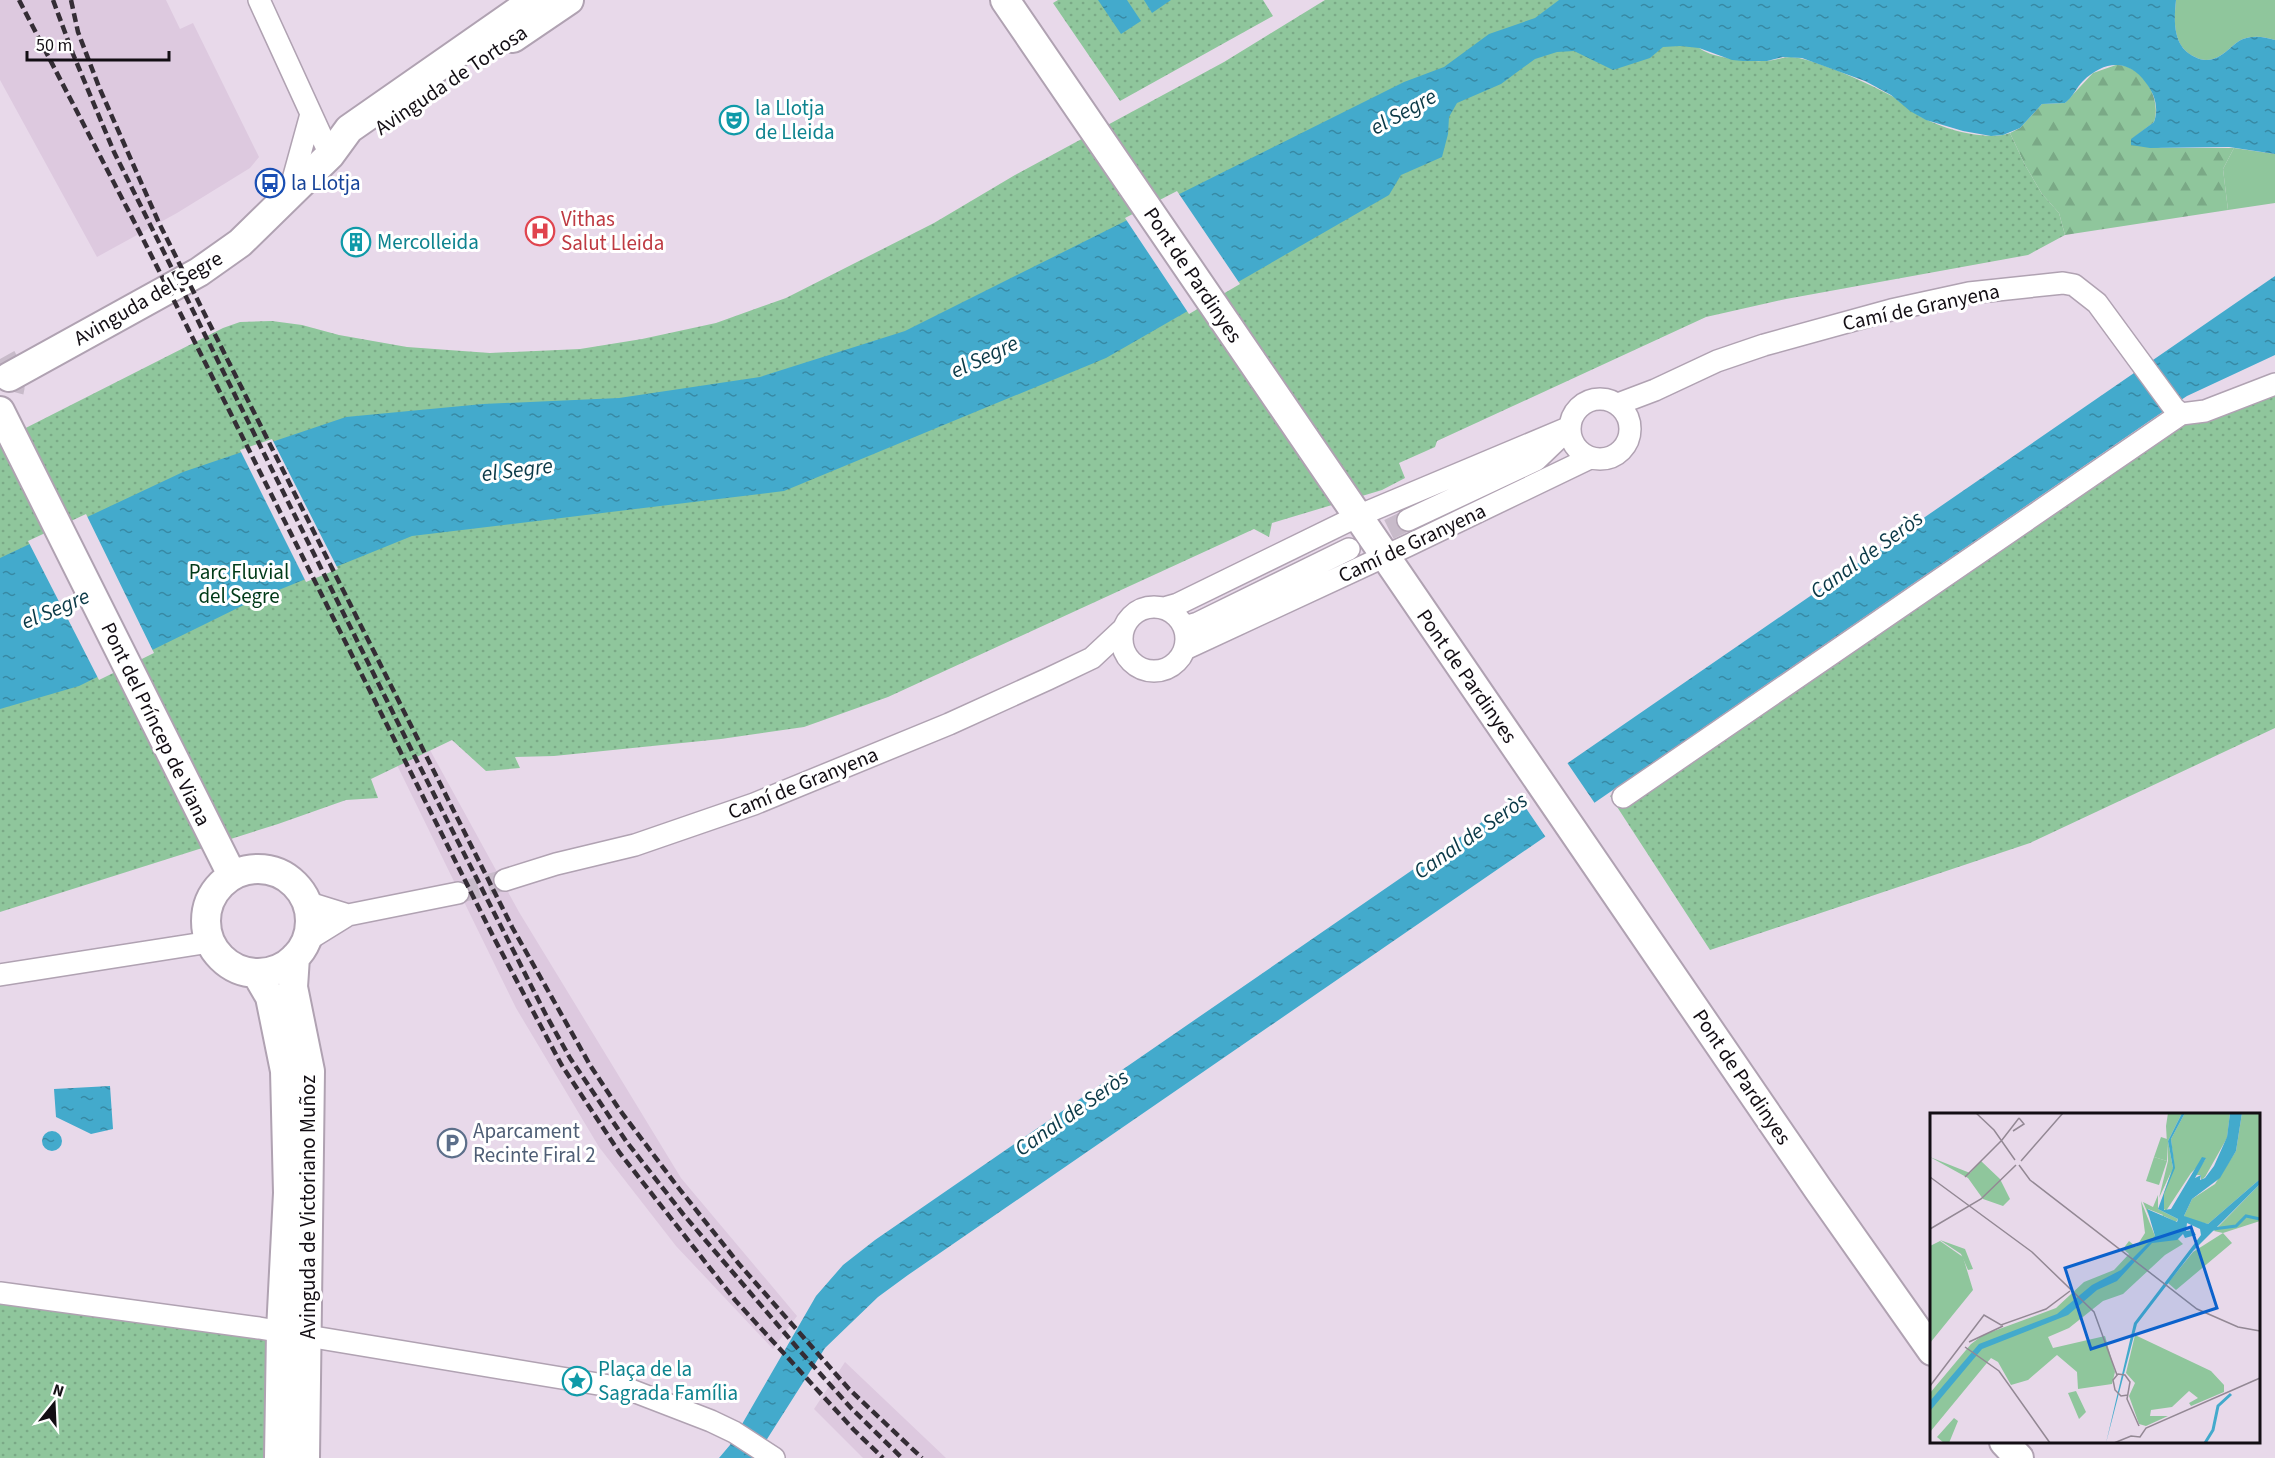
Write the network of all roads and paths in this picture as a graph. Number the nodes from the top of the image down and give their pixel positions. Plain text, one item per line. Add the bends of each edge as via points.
1 (259, 0) edge
2 (534, 0) edge
3 (569, 0) edge
4 (1005, 0) edge
5 (311, 114) junction
6 (330, 155) junction
7 (283, 201) junction
8 (9, 377) dead end
9 (2275, 384) edge
10 (1655, 390) junction
11 (1618, 404) junction
12 (0, 411) edge
13 (2177, 411) junction
14 (1630, 421) junction
15 (1570, 427) junction
16 (1590, 458) junction
17 (1536, 460) junction
18 (1354, 510) junction
19 (1408, 520) tunnel mouth
20 (1349, 549) tunnel mouth
21 (1385, 556) junction
22 (1164, 608) junction
23 (1184, 627) junction
24 (1124, 629) junction
25 (1185, 649) junction
26 (1092, 658) junction
27 (1132, 663) junction
28 (1623, 797) dead end
29 (232, 875) junction
30 (505, 880) tunnel mouth
31 (458, 892) tunnel mouth
32 (306, 902) junction
33 (348, 915) junction
34 (210, 942) junction
35 (301, 949) junction
36 (256, 973) junction
37 (0, 975) edge
38 (0, 1293) edge
39 (294, 1333) junction
40 (1930, 1349) edge
41 (2005, 1443) edge
42 (772, 1456) edge
43 (279, 1458) edge
44 (305, 1458) edge
45 (2019, 1458) edge

1 - 5 street
2 - 6 main road, Avinguda de Tortosa via 349,129
3 - 6 main road, Avinguda de Tortosa via 370,136
4 - 18 main road, Pont de Pardinyes
5 - 6 street
5 - 7 street
6 - 7 main road, Avinguda de Tortosa
7 - 8 main road, Avinguda del Segre via 240,243 199,272
9 - 13 street via 2205,411
10 - 11 street, Camí de Granyena
10 - 13 street, Camí de Granyena via 1717,361 1764,345 1891,310 1969,293 2063,283 2074,285 2097,303
10 - 14 street, Camí de Granyena
11 - 14 street
11 - 15 street via 1600,398 1591,400 1576,410
12 - 29 main road, Pont del Príncep de Viana
13 - 28 street
14 - 16 street via 1629,440 1617,455 1609,459
15 - 16 street via 1575,446
15 - 17 street, Camí de Granyena
15 - 18 street, Camí de Granyena
16 - 17 street, Camí de Granyena
16 - 21 street, Camí de Granyena
17 - 19 street, Camí de Granyena
18 - 21 main road, Pont de Pardinyes
18 - 22 street, Camí de Granyena
20 - 23 street, Camí de Granyena
21 - 25 street, Camí de Granyena
21 - 40 main road, Pont de Pardinyes
22 - 23 street
22 - 24 street via 1144,608 1128,620
23 - 25 street
24 - 26 street, Camí de Granyena
24 - 27 street via 1123,647
25 - 27 street via 1175,664 1158,671
26 - 27 street
26 - 30 street, Camí de Granyena via 950,724 754,804 635,845
29 - 32 main road via 263,869 285,876
29 - 34 main road via 209,900 205,921
31 - 33 street
32 - 33 street
32 - 35 main road via 310,918
33 - 35 street
34 - 36 main road via 230,966
34 - 37 street
35 - 36 main road via 278,969
35 - 39 main road, Avinguda de Victoriano Muñoz via 293,987 310,1071
36 - 39 main road, Avinguda de Victoriano Muñoz via 270,997 285,1071
38 - 39 street
39 - 42 street via 628,1389 711,1421
39 - 43 main road, Avinguda de Victoriano Muñoz
39 - 44 main road, Avinguda de Victoriano Muñoz
41 - 45 main road

